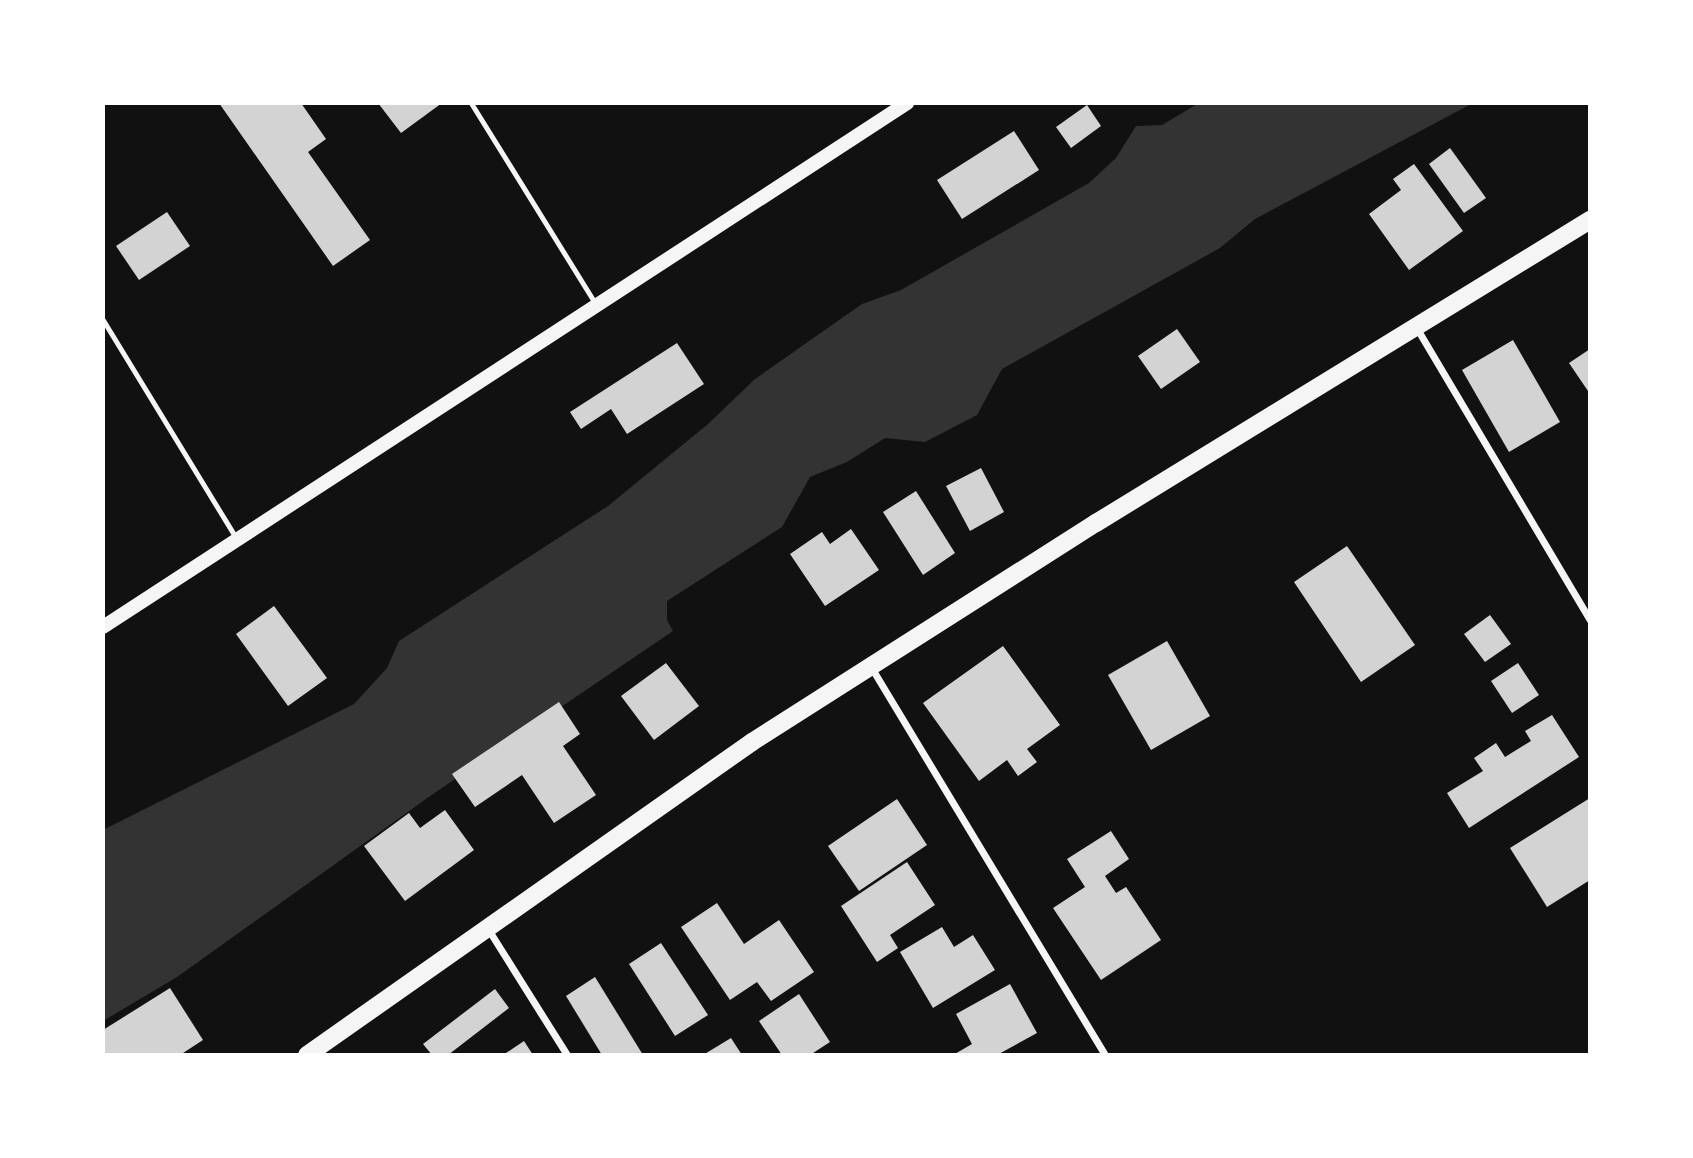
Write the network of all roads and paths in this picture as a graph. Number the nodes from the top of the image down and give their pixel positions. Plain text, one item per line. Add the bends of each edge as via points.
1 (471, 103) edge
2 (907, 103) edge
3 (1590, 220) edge
4 (597, 306) junction
5 (103, 320) edge
6 (1416, 327) junction
7 (238, 541) junction
8 (1590, 620) edge
9 (103, 627) edge
10 (871, 667) junction
11 (487, 929) junction
12 (307, 1055) edge
13 (567, 1055) edge
14 (1105, 1055) edge

1 - 4 lane
2 - 4 main road
3 - 6 main road
4 - 7 main road
5 - 7 lane
6 - 8 street
6 - 10 main road
7 - 9 main road
10 - 11 main road via 752,742
10 - 14 street
11 - 12 main road
11 - 13 street

